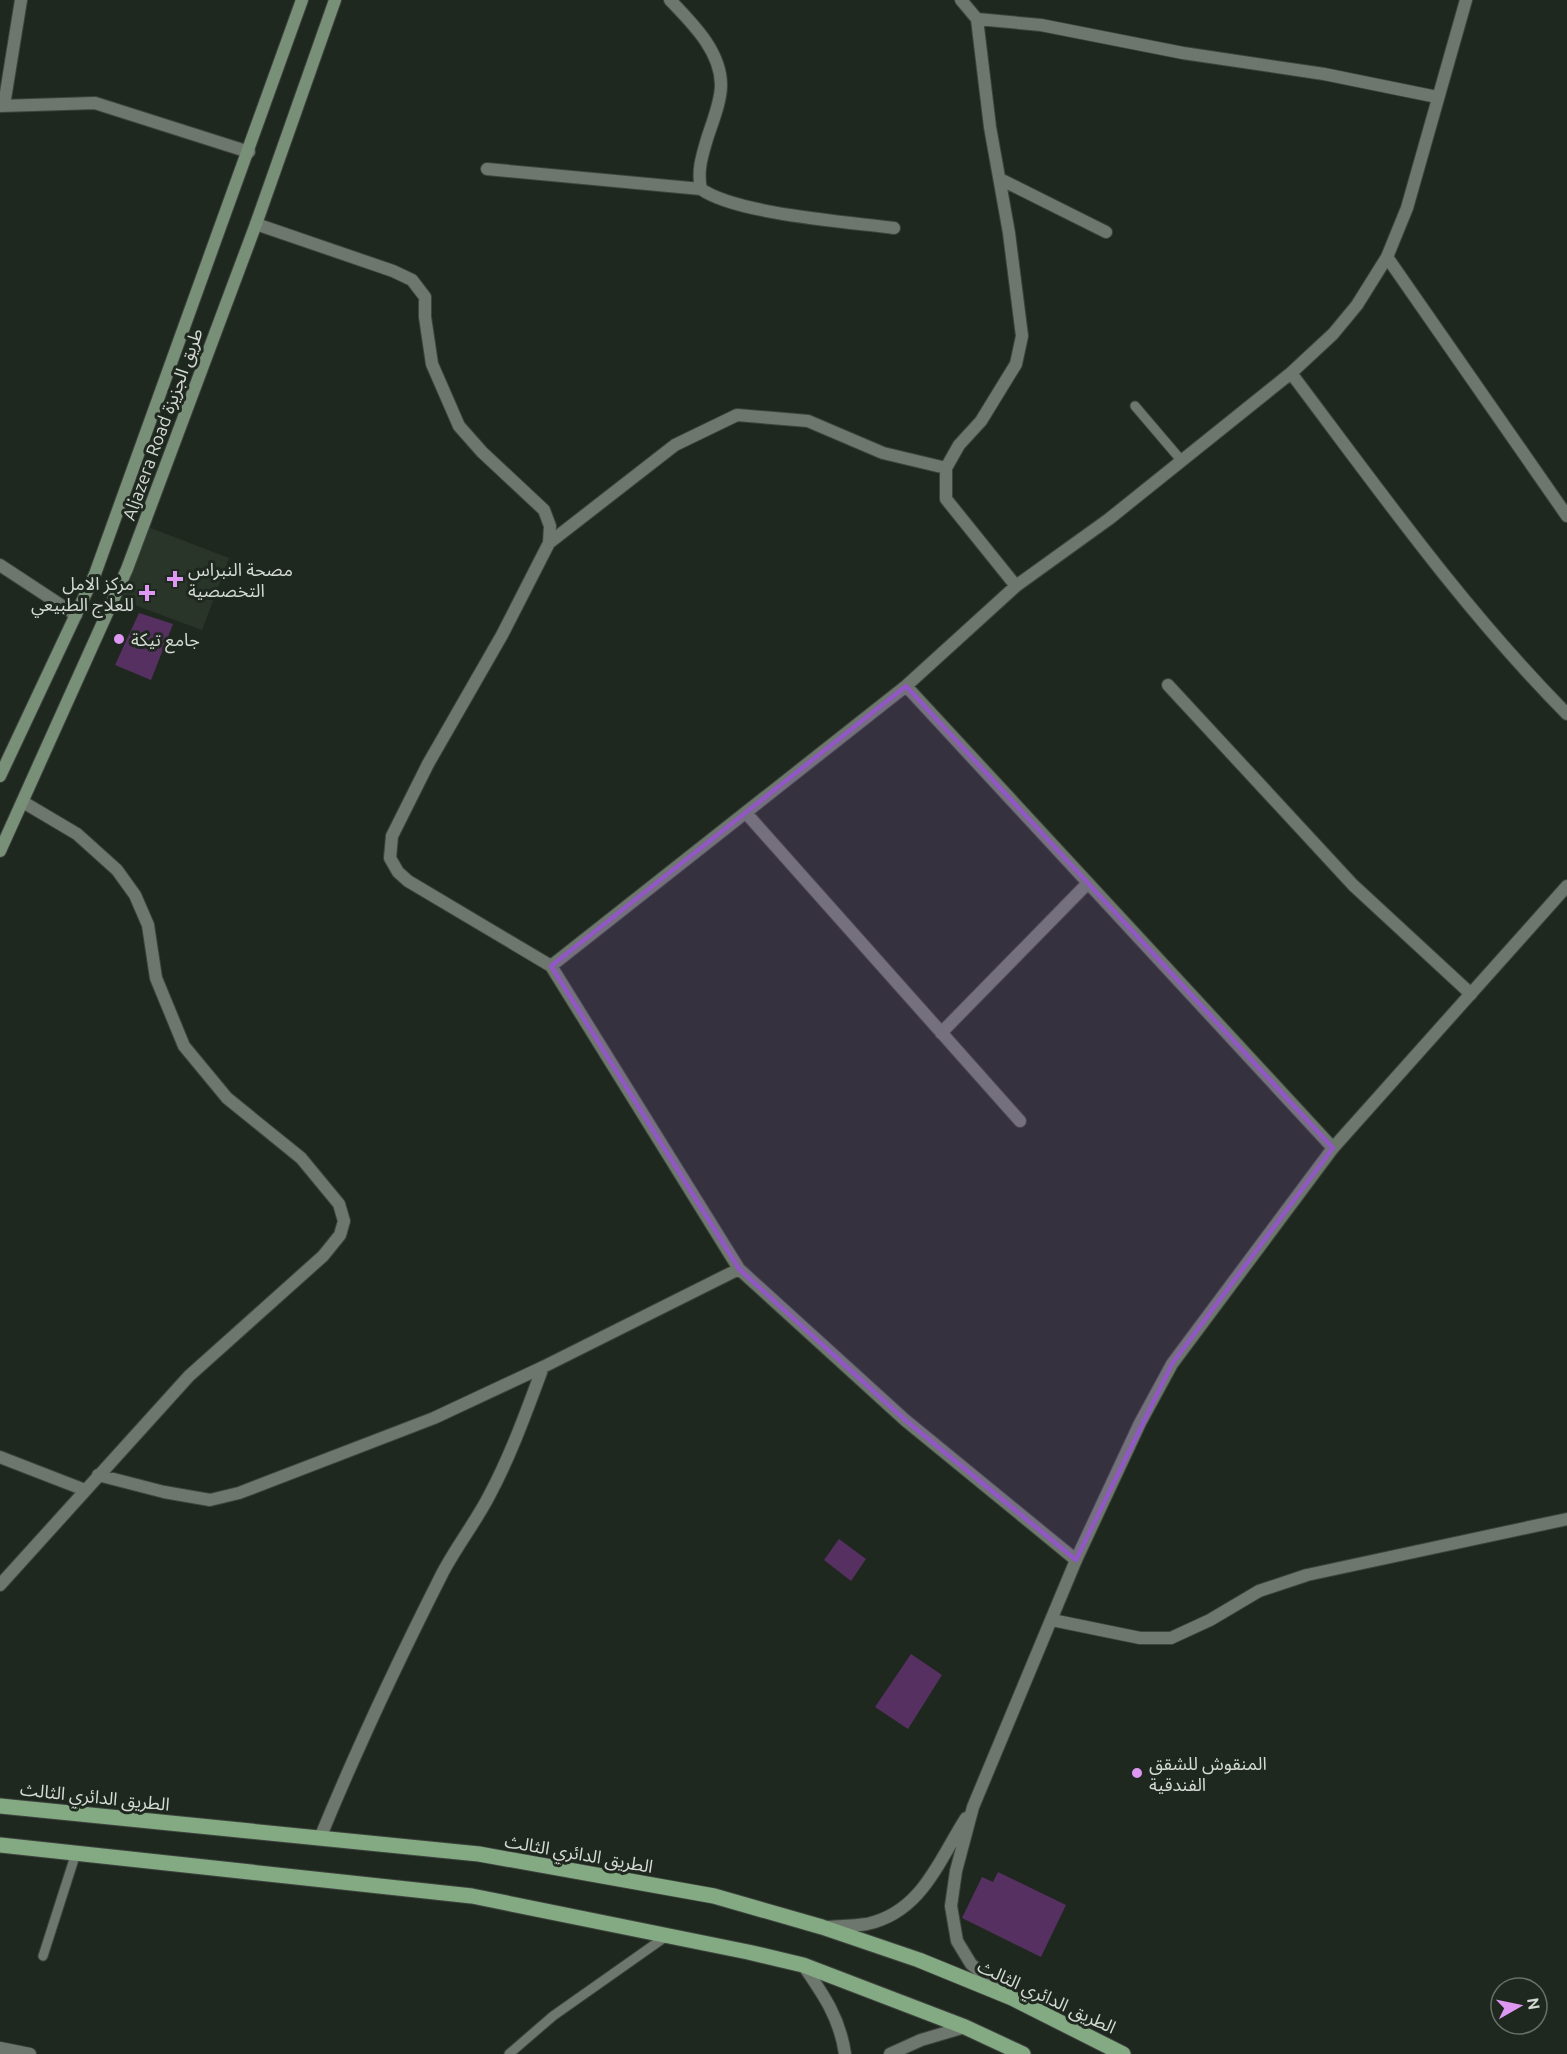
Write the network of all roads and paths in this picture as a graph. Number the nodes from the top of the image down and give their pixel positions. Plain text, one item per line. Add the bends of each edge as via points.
1 (21, 0) edge
2 (302, 0) edge
3 (334, 0) edge
4 (670, 0) edge
5 (962, 0) edge
6 (1466, 0) edge
7 (977, 19) junction
8 (1437, 98) junction
9 (2, 106) edge
10 (249, 152) junction
11 (487, 169) dead end
12 (1000, 179) junction
13 (701, 189) junction
14 (256, 224) junction
15 (894, 228) dead end
16 (1106, 232) dead end
17 (1387, 257) junction
18 (1292, 373) junction
19 (1135, 406) dead end
20 (1181, 460) junction
21 (946, 468) junction
22 (1567, 516) edge
23 (549, 543) junction
24 (0, 565) edge
25 (1016, 586) junction
26 (76, 615) junction
27 (1168, 685) dead end
28 (906, 686) junction
29 (1567, 714) edge
30 (0, 776) edge
31 (23, 802) junction
32 (746, 813) junction
33 (0, 850) edge
34 (1088, 884) junction
35 (1567, 886) edge
36 (551, 966) junction
37 (1471, 994) junction
38 (941, 1033) junction
39 (1020, 1121) dead end
40 (1333, 1148) junction
41 (739, 1269) junction
42 (543, 1367) junction
43 (0, 1457) edge
44 (98, 1474) junction
45 (84, 1490) junction
46 (1567, 1519) edge
47 (1076, 1560) junction
48 (0, 1585) edge
49 (1052, 1620) junction
50 (0, 1806) edge
51 (973, 1807) junction
52 (320, 1838) junction
53 (0, 1845) edge
54 (76, 1853) junction
55 (822, 1928) junction
56 (668, 1935) junction
57 (43, 1956) dead end
58 (802, 1965) junction
59 (1012, 1998) junction
60 (965, 2027) junction
61 (0, 2048) edge
62 (30, 2054) edge
63 (509, 2054) edge
64 (845, 2054) edge
65 (890, 2054) edge
66 (1023, 2054) edge
67 (1123, 2054) edge

1 - 9 street
2 - 10 main road, Aljazera Road طريق الجزيزة
3 - 14 main road, Aljazera Road طريق الجزيزة
4 - 13 street via 708,43 721,86 701,161
5 - 7 street
6 - 8 street
7 - 8 street via 1041,25 1183,53 1324,74
7 - 12 street
8 - 17 street via 1407,208
9 - 10 street via 95,103
10 - 26 main road, Aljazera Road طريق الجزيزة via 138,462
11 - 13 street
12 - 16 street
12 - 21 street via 1022,336 1016,364
13 - 15 street via 756,208
14 - 23 street via 412,280 425,297 432,364 459,426 544,510 550,526
14 - 31 main road, Aljazera Road طريق الجزيزة via 128,569
17 - 18 street via 1357,305
17 - 22 street
18 - 20 street
18 - 29 street via 1443,576 1517,664
19 - 20 lane
20 - 25 street via 1109,519
21 - 23 street via 882,453 808,421 737,415 675,445
21 - 25 street via 946,499
23 - 36 street via 423,774 392,836 390,858 408,882
24 - 26 street
25 - 28 street
26 - 30 main road, Aljazera Road طريق الجزيزة
27 - 37 street via 1353,885
28 - 32 street
28 - 34 street
31 - 33 main road, Aljazera Road طريق الجزيزة
31 - 44 street via 77,834 117,870 135,895 148,925 156,978 184,1046 227,1098 301,1158 339,1204 344,1221 340,1235 323,1256 189,1376
32 - 36 street
32 - 38 street
34 - 38 street
34 - 40 street
35 - 37 street
36 - 41 street
37 - 40 street
38 - 39 street
40 - 47 street via 1172,1364 1115,1473
41 - 42 street
41 - 47 street via 905,1419
42 - 44 street via 434,1418 239,1493 210,1500
42 - 52 street via 489,1496 446,1565 414,1628
43 - 45 street
44 - 45 street
45 - 48 street
46 - 49 street via 1307,1575 1259,1591 1171,1638 1140,1638
47 - 49 street
49 - 51 street
50 - 52 main road, الطريق الدائري الثالث
51 - 55 street via 931,1879 904,1908 866,1924
51 - 59 street via 956,1871 952,1924 971,1964
52 - 55 main road, الطريق الدائري الثالث via 479,1854 714,1896
53 - 54 main road
54 - 56 main road via 472,1896
54 - 57 lane
55 - 59 main road, الطريق الدائري الثالث via 919,1960
56 - 58 main road
56 - 63 lane via 554,2016
58 - 60 main road
58 - 64 street via 838,2021
59 - 67 main road, الطريق الدائري الثالث
60 - 65 street
60 - 66 main road
61 - 62 street

